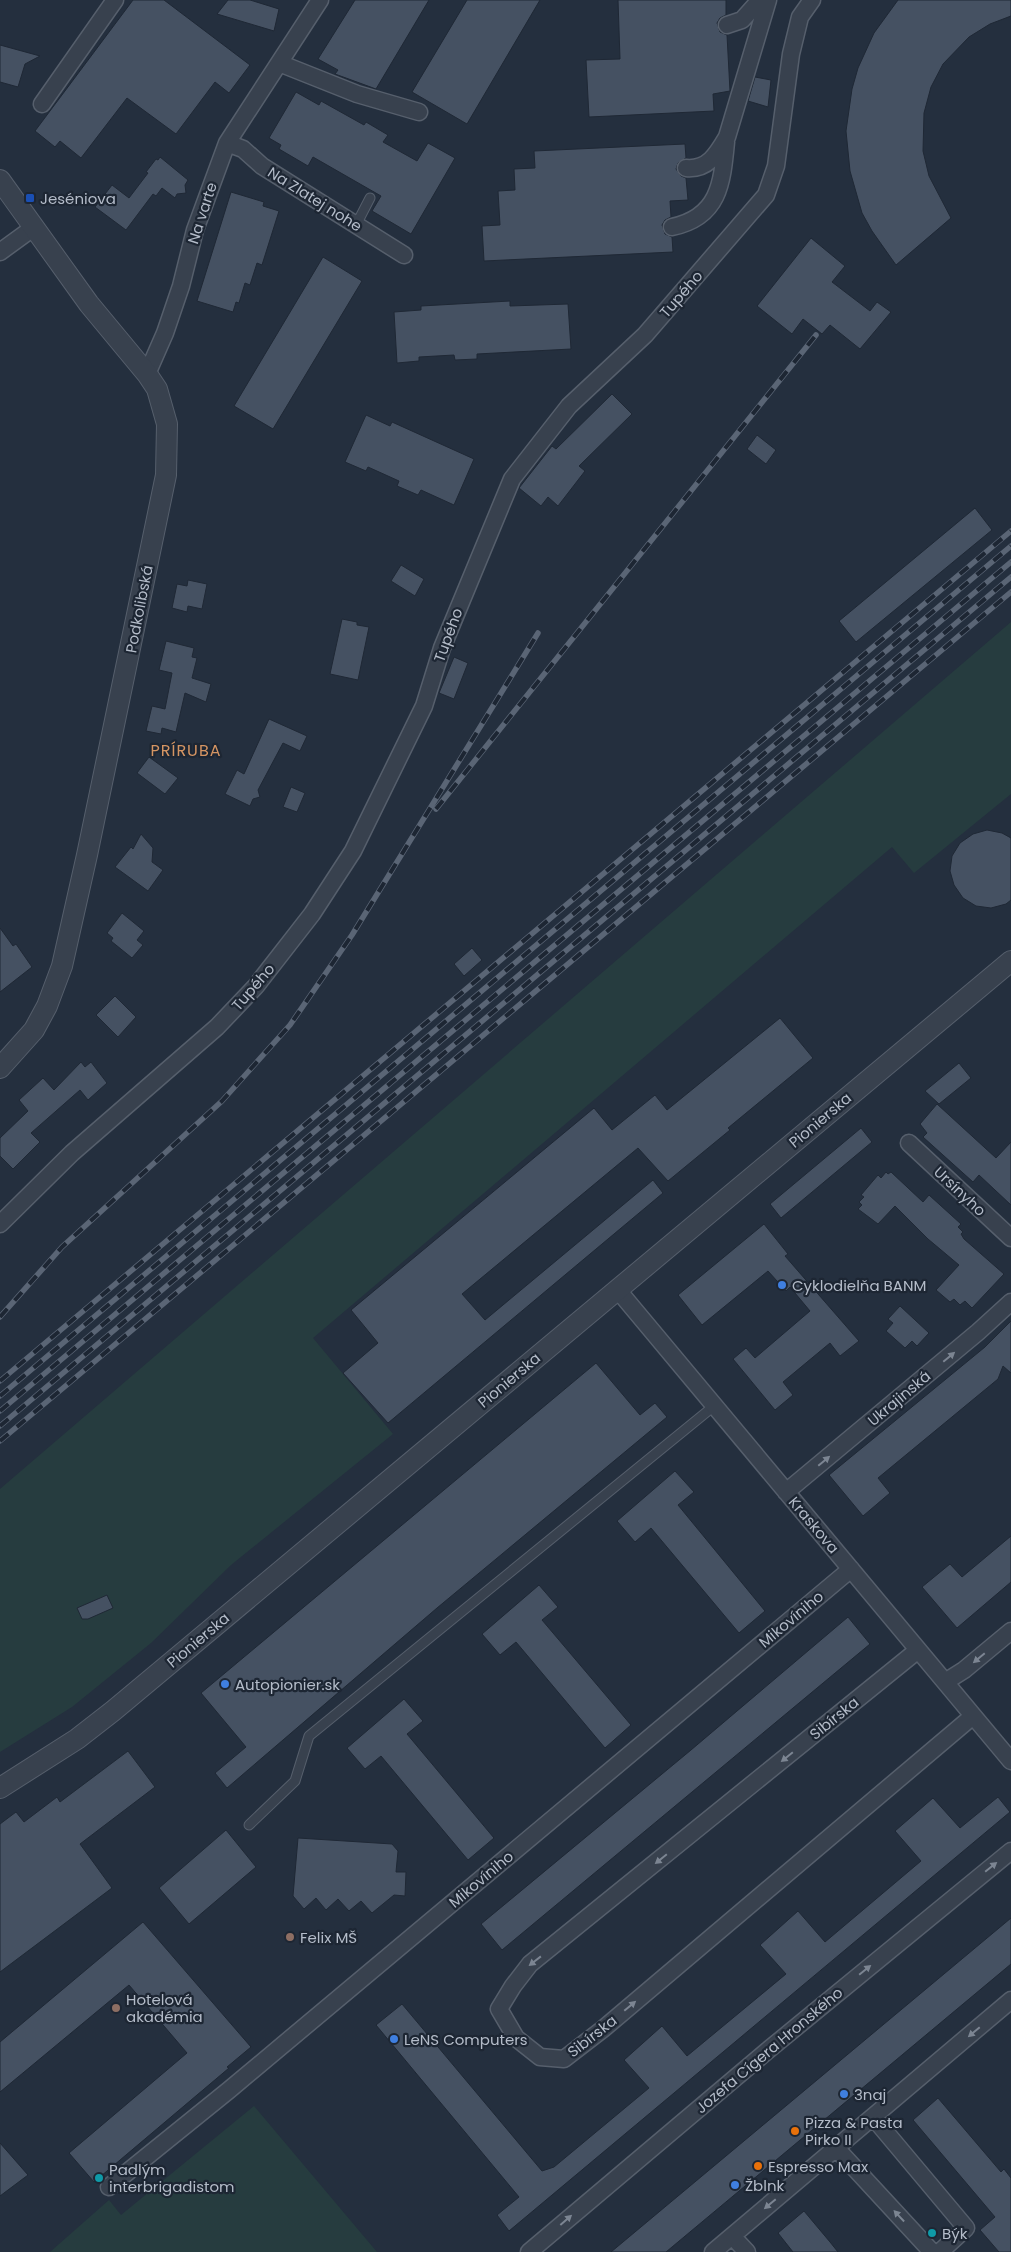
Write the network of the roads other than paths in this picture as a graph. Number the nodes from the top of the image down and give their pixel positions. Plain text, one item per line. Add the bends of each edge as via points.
1 (115, 0) edge
2 (320, 0) edge
3 (760, 0) edge
4 (768, 0) edge
5 (812, 0) edge
6 (727, 25) dead end
7 (279, 63) junction
8 (42, 104) dead end
9 (419, 112) dead end
10 (727, 137) junction
11 (227, 143) junction
12 (686, 168) dead end
13 (0, 180) edge
14 (370, 198) dead end
15 (356, 225) junction
16 (672, 227) dead end
17 (33, 228) junction
18 (0, 252) edge
19 (404, 256) dead end
20 (147, 374) junction
21 (1011, 961) edge
22 (2, 1062) edge
23 (909, 1143) dead end
24 (0, 1224) edge
25 (1011, 1238) edge
26 (617, 1289) junction
27 (1011, 1302) edge
28 (714, 1406) junction
29 (786, 1492) junction
30 (851, 1569) junction
31 (1011, 1631) edge
32 (918, 1650) junction
33 (945, 1682) junction
34 (973, 1716) junction
35 (1011, 1761) edge
36 (0, 1788) edge
37 (249, 1825) dead end
38 (1011, 1850) edge
39 (1011, 2001) edge
40 (873, 2117) junction
41 (836, 2148) junction
42 (109, 2186) dead end
43 (732, 2236) junction
44 (529, 2252) edge
45 (713, 2252) edge
46 (747, 2252) edge
47 (932, 2252) edge
48 (940, 2252) edge

1 - 8 street
2 - 7 street, Na varte
3 - 6 street via 742,20
4 - 10 street
5 - 24 street, Tupého via 800,17 791,54 776,166 766,195 645,336 569,406 512,479 442,648 424,706 353,851 312,914 262,979 217,1027 72,1153
7 - 9 street via 357,94
7 - 11 street, Na varte
10 - 12 street via 708,163 696,169
10 - 16 street via 724,168 716,197 701,216
11 - 15 street, Na Zlatej nohe via 243,150 262,166
11 - 20 street, Na varte via 195,230 165,333
13 - 17 street, Podkolibská
14 - 15 lane
15 - 19 street, Na Zlatej nohe
17 - 18 street
17 - 20 street, Podkolibská via 89,304
20 - 22 street, Podkolibská via 157,389 167,424 166,475 128,662 62,966 34,1030
21 - 26 street, Pionierska
23 - 25 street, Ursínyho
26 - 28 street, Kraskova
26 - 36 street, Pionierska via 113,1711 70,1744
29 -> 27 street, Ukrajinská
28 - 29 street, Kraskova
28 - 37 lane via 309,1736 295,1781
29 - 30 street, Kraskova
30 - 32 street, Kraskova
30 - 42 street, Mikovíniho via 236,2084
31 -> 33 street
32 - 33 street, Kraskova
32 -> 34 street, Sibírska via 530,1964 500,2009 516,2038 540,2057 564,2059
33 - 34 street, Kraskova
34 - 35 street, Kraskova
44 -> 38 street, Jozefa Cígera Hronského
39 -> 40 street
40 - 41 street
40 - 48 street via 966,2228
41 -> 43 street
47 -> 41 street
43 - 45 street
43 - 46 street

